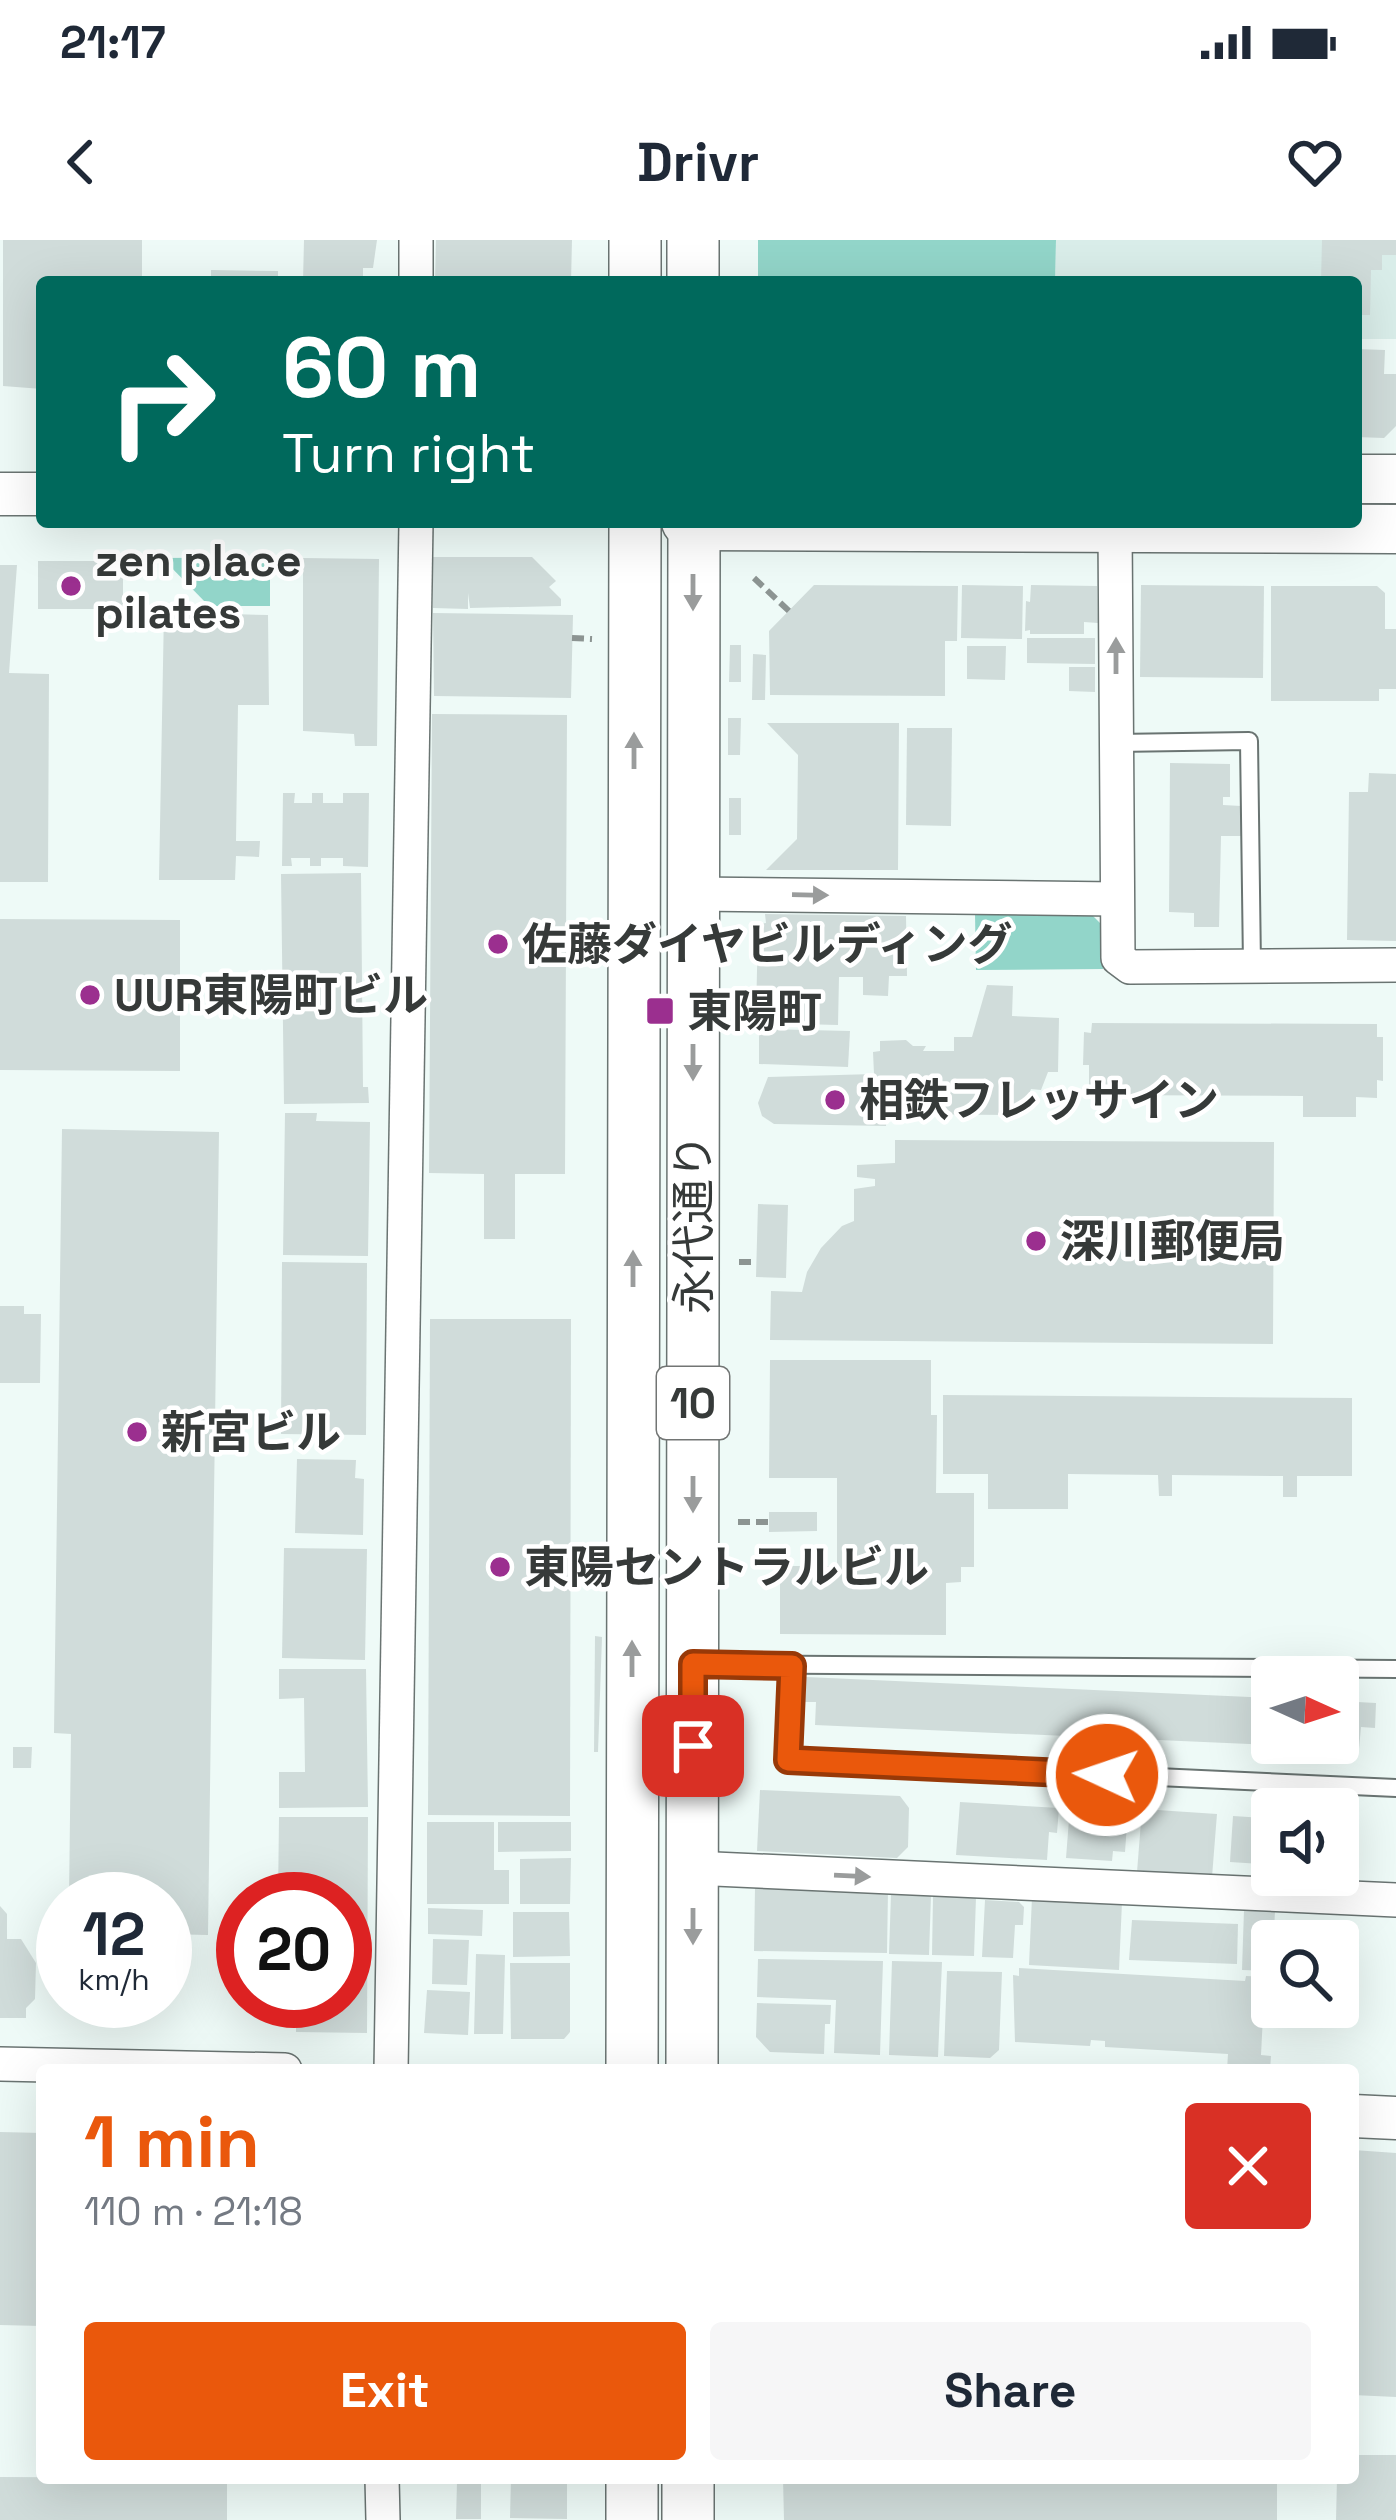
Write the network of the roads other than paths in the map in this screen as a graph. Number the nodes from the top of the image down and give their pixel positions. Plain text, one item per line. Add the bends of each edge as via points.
1 (416, 240) edge
2 (635, 240) edge
3 (693, 240) edge
4 (416, 276) edge
5 (634, 276) edge
6 (693, 276) edge
7 (1362, 479) edge
8 (1396, 479) edge
9 (0, 494) edge
10 (36, 494) edge
11 (416, 528) edge
12 (634, 528) edge
13 (691, 528) edge
14 (1115, 528) edge
15 (1256, 528) edge
16 (1396, 529) edge
17 (1116, 743) junction
18 (693, 894) junction
19 (1116, 899) junction
20 (1252, 964) junction
21 (1396, 964) edge
22 (693, 1664) junction
23 (792, 1666) junction
24 (1396, 1669) edge
25 (1396, 1788) edge
26 (693, 1868) junction
27 (1396, 1900) edge
28 (0, 2064) edge
29 (392, 2064) edge
30 (632, 2064) edge
31 (692, 2064) edge
32 (36, 2065) edge
33 (1359, 2116) edge
34 (1396, 2118) edge
35 (382, 2484) edge
36 (632, 2484) edge
37 (688, 2484) edge
38 (382, 2520) edge
39 (632, 2520) edge
40 (688, 2520) edge

1 - 4 street
2 - 5 main road
3 - 6 main road
7 - 8 main road
9 - 10 street
11 - 29 street
30 -> 12 main road, 永代通り / 10
13 -> 18 main road, 永代通り / 10
17 -> 14 street
15 - 16 main road
17 - 19 street
17 - 20 lane via 1249,741
18 -> 19 street
18 -> 22 main road, 永代通り / 10
19 - 20 street via 1123,965
20 - 21 street
22 - 23 lane
22 - 26 main road, 永代通り / 10
23 - 24 lane
23 - 25 lane via 788,1760
26 -> 27 street
26 -> 31 main road, 永代通り / 10
28 - 32 street
33 - 34 street
35 - 38 street
36 - 39 main road
37 - 40 main road

